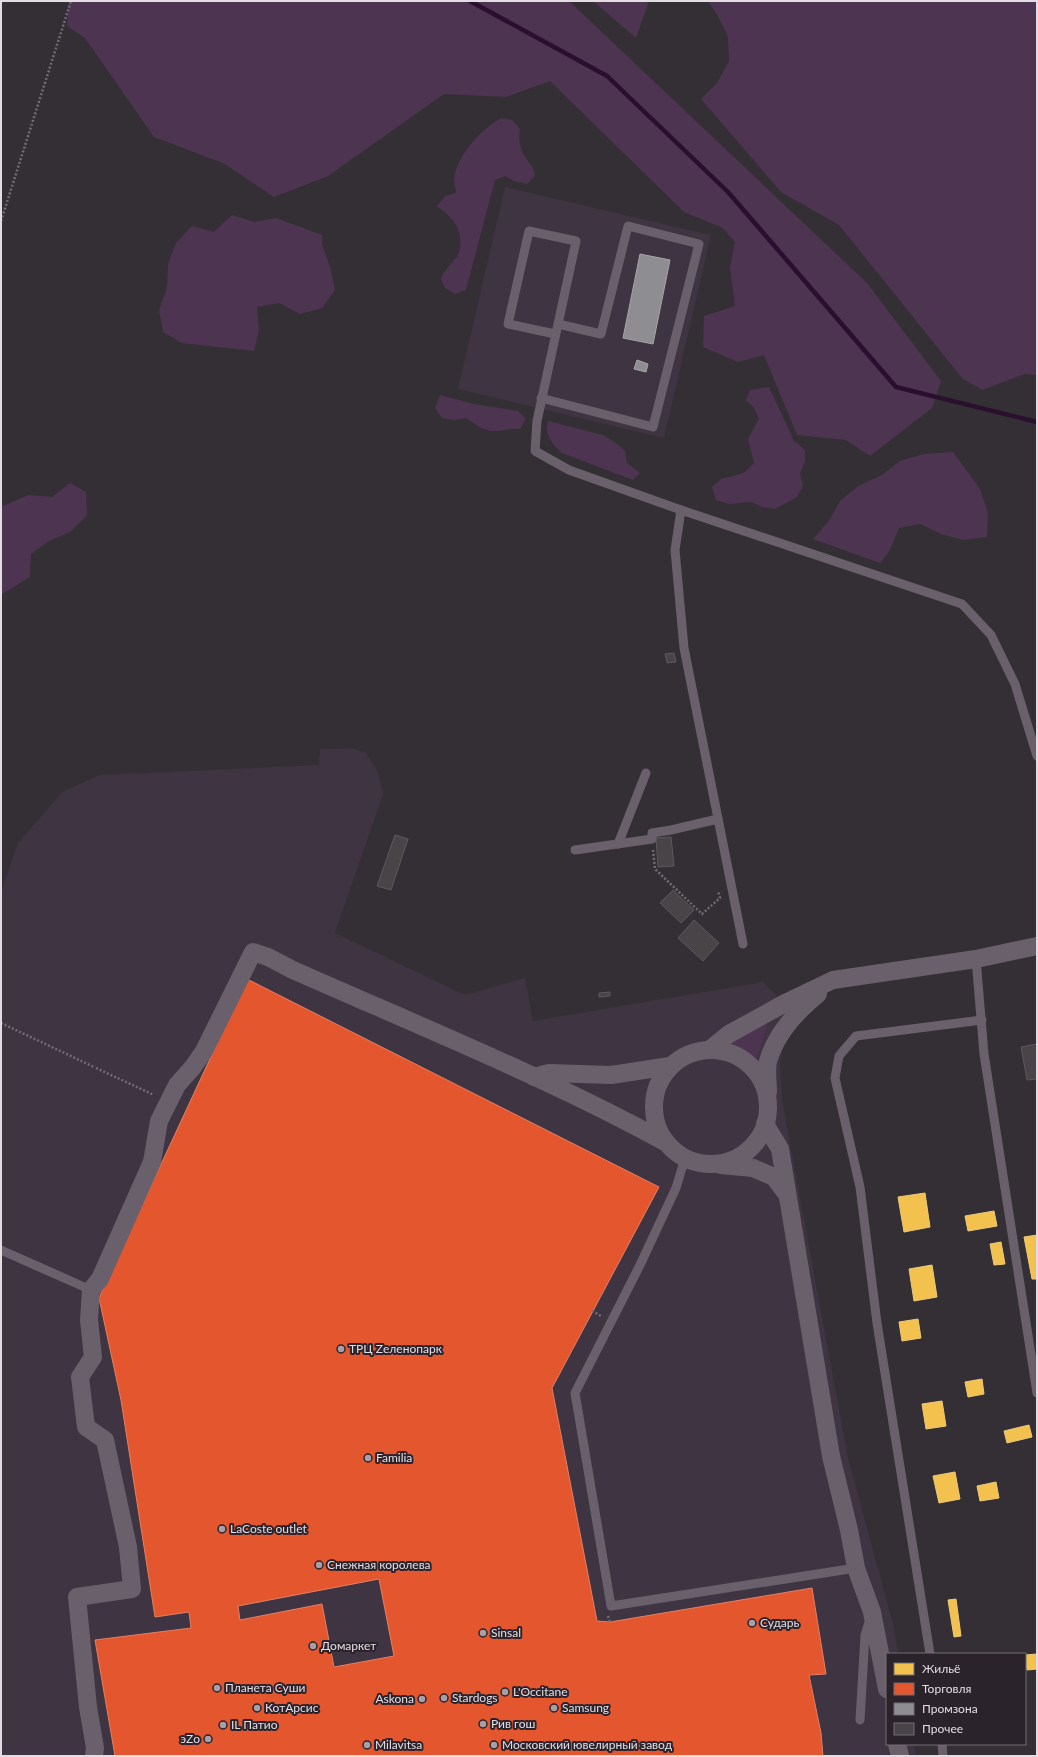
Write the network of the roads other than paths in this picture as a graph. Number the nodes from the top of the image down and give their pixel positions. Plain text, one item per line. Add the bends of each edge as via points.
1 (558, 324) junction
2 (555, 334) junction
3 (542, 398) junction
4 (681, 510) junction
5 (1037, 756) edge
6 (646, 773) dead end
7 (718, 819) junction
8 (618, 844) junction
9 (575, 850) dead end
10 (743, 944) dead end
11 (1037, 946) edge
12 (976, 959) junction
13 (833, 980) junction
14 (982, 1020) junction
15 (709, 1050) junction
16 (670, 1066) junction
17 (534, 1077) junction
18 (768, 1103) junction
19 (765, 1124) junction
20 (665, 1142) junction
21 (685, 1158) junction
22 (714, 1165) junction
23 (786, 1194) junction
24 (1, 1250) edge
25 (90, 1290) junction
26 (1037, 1393) edge
27 (856, 1568) junction
28 (872, 1612) junction
29 (930, 1653) edge
30 (886, 1684) edge
31 (860, 1720) dead end
32 (897, 1745) edge
33 (942, 1745) edge
34 (94, 1756) edge
35 (900, 1756) edge
36 (943, 1756) edge

1 - 2 lane
1 - 2 lane via 576,241 528,231 508,324
1 - 3 lane via 601,334 628,226 699,244 653,427
2 - 3 lane
3 - 4 lane via 536,421 535,451 569,470
4 - 5 lane via 962,604 991,635 1005,663 1015,684
4 - 7 lane via 674,550 684,648
6 - 8 lane
7 - 8 lane via 652,833 652,839
7 - 10 lane
8 - 9 lane
11 - 12 street
12 - 13 street
12 - 14 lane
13 - 15 street via 735,1030
13 - 18 street via 800,1009 777,1040 768,1062
14 - 26 lane via 984,1054
14 - 29 lane via 856,1036 840,1056 835,1078 860,1187 877,1323
15 - 16 street via 688,1054
15 - 18 street via 731,1054 749,1065 762,1082
16 - 17 street via 611,1075 549,1073
16 - 20 street via 659,1083 654,1103 656,1123
17 - 20 street
17 - 25 street via 253,952 204,1052 177,1085 159,1121 152,1162 100,1279
18 - 19 street
19 - 22 street via 754,1145 736,1159
19 - 23 street via 780,1149
20 - 21 street
21 - 22 street
21 - 27 lane via 676,1188 640,1265 575,1393 611,1606
22 - 23 street via 753,1168 774,1177
23 - 27 street via 831,1456
24 - 25 lane
25 - 34 street via 89,1320 93,1357 80,1377 82,1401 86,1427 105,1440 128,1547 132,1589 77,1597
27 - 28 street
28 - 30 street
28 - 31 lane via 865,1635
32 - 35 street
33 - 36 lane

